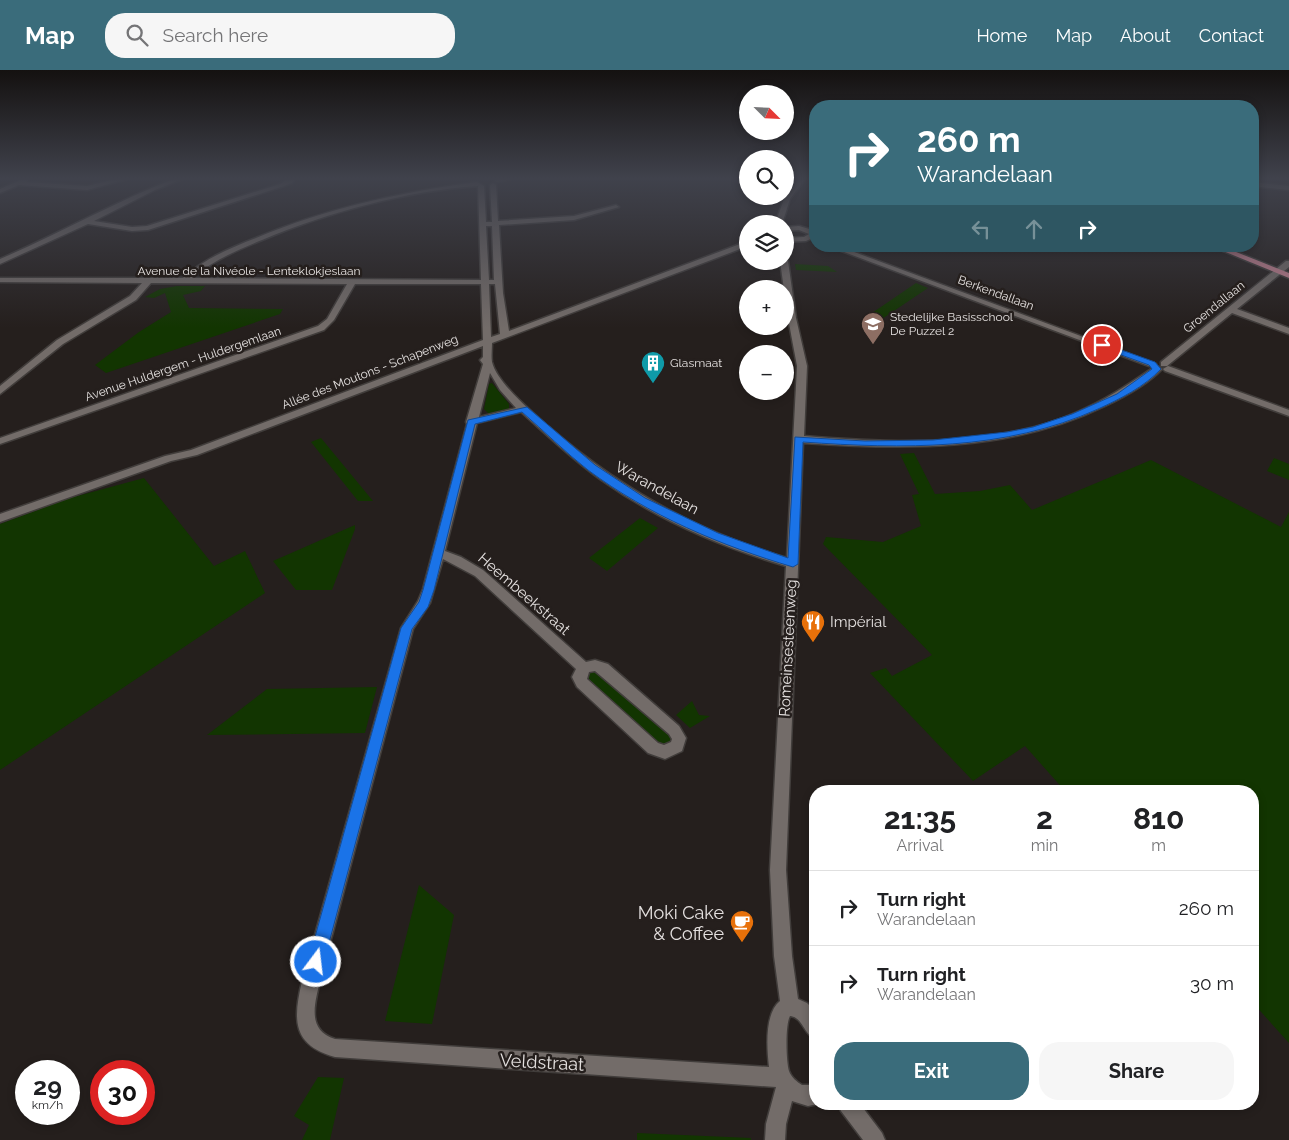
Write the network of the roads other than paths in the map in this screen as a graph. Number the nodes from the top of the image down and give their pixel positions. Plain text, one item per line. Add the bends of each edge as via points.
1 (74, 228) edge
2 (125, 228) edge
3 (148, 228) edge
4 (287, 228) edge
5 (483, 228) edge
6 (495, 228) edge
7 (794, 228) edge
8 (809, 229) edge
9 (809, 239) edge
10 (794, 240) edge
11 (739, 245) edge
12 (847, 252) edge
13 (1233, 252) edge
14 (1245, 252) edge
15 (0, 262) edge
16 (1284, 268) edge
17 (785, 270) edge
18 (1289, 276) edge
19 (0, 280) edge
20 (148, 281) junction
21 (184, 282) junction
22 (352, 282) junction
23 (498, 282) junction
24 (485, 283) junction
25 (1231, 310) junction
26 (1289, 331) edge
27 (505, 336) junction
28 (488, 342) junction
29 (470, 349) junction
30 (488, 363) junction
31 (1160, 366) junction
32 (0, 391) edge
33 (524, 409) junction
34 (1289, 413) edge
35 (471, 422) junction
36 (798, 439) junction
37 (0, 441) edge
38 (0, 518) edge
39 (438, 553) junction
40 (793, 564) junction
41 (584, 668) junction
42 (790, 1006) junction
43 (809, 1019) edge
44 (784, 1082) junction
45 (809, 1096) edge
46 (852, 1110) edge
47 (775, 1140) edge
48 (875, 1140) edge

1 - 15 street
2 - 3 street
4 - 21 street via 204,265
5 - 24 street
6 - 23 street
7 - 8 street
9 - 10 street
11 - 27 street, Allée des Moutons - Schapenweg
12 - 31 street, Berkendallaan
13 - 16 main road
14 - 16 main road
16 - 18 main road
16 - 25 street, Groendallaan
17 - 36 street, Romeinsesteenweg via 802,366
19 - 20 street, Avenue de la Nivéole - Lenteklokjeslaan
20 - 21 street, Avenue de la Nivéole - Lenteklokjeslaan
20 - 32 street via 133,298 60,342
21 - 22 street, Avenue de la Nivéole - Lenteklokjeslaan
22 - 24 street, Avenue de la Nivéole - Lenteklokjeslaan
22 - 37 street, Avenue Huldergem - Huldergemlaan via 330,320 321,328
23 - 24 street, Avenue de la Nivéole - Lenteklokjeslaan
23 - 27 street
24 - 28 street
25 - 26 street
25 - 31 street, Groendallaan
27 - 28 street, Allée des Moutons - Schapenweg
28 - 29 street, Allée des Moutons - Schapenweg
28 - 30 street
29 - 30 street, Warandelaan
29 - 38 street, Allée des Moutons - Schapenweg via 193,453 169,458
30 - 33 street, Warandelaan via 502,386
30 - 35 street
31 - 34 street, Berkendallaan
31 - 36 street, Groendallaan via 1127,392 1095,408 1007,435 913,444
33 - 35 street
33 - 40 street, Warandelaan via 591,468 641,500 715,536
35 - 39 street
36 - 40 street, Romeinsesteenweg
39 - 41 street, Heembeekstraat via 479,573
39 - 44 street, Veldstraat via 424,604 406,628 318,952 306,1000 309,1031 315,1040 336,1048
40 - 42 street, Romeinsesteenweg via 778,870 783,956
41 - 41 street via 595,665 603,668 674,730 677,746 665,752 652,748 582,683 579,677
42 - 43 street via 801,1009
42 - 44 street via 781,1012 779,1018 778,1067
44 - 45 street via 804,1096
44 - 47 street
46 - 48 street

